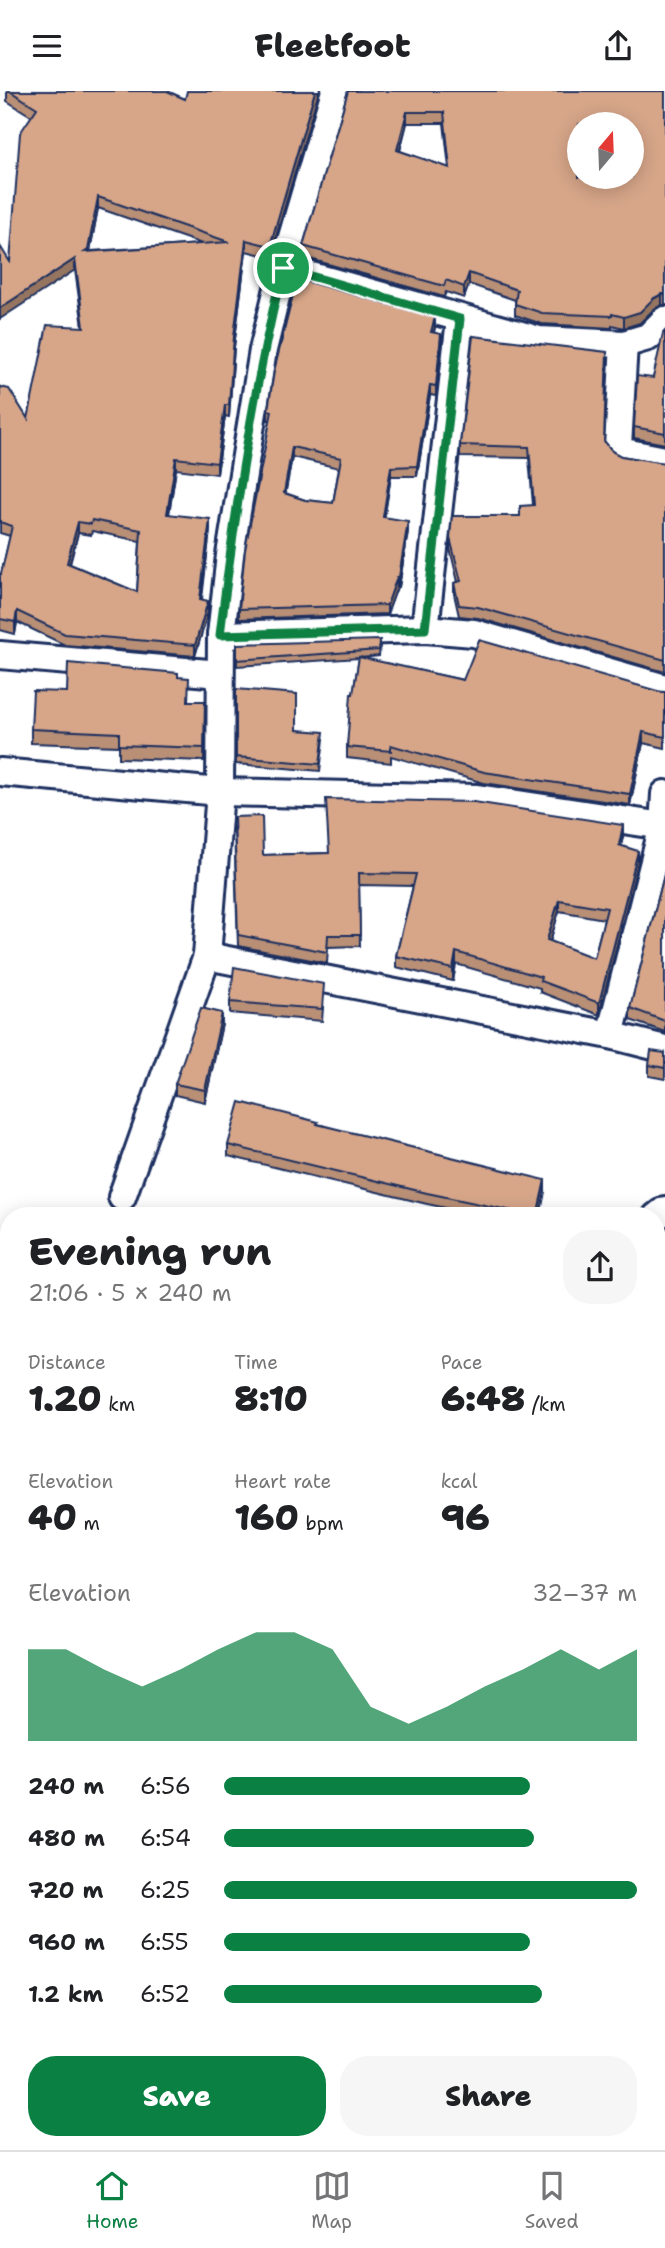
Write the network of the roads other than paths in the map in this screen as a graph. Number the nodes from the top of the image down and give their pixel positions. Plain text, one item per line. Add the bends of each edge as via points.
1 (335, 91) edge
2 (283, 268) junction
3 (460, 319) junction
4 (665, 320) edge
5 (624, 344) junction
6 (665, 460) edge
7 (425, 629) junction
8 (220, 635) junction
9 (0, 655) edge
10 (220, 674) junction
11 (665, 688) edge
12 (0, 772) edge
13 (220, 792) junction
14 (665, 794) edge
15 (663, 826) edge
16 (207, 955) junction
17 (610, 1035) junction
18 (665, 1049) edge
19 (122, 1197) dead end

1 - 2 street
2 - 3 street
2 - 8 street via 263,350
3 - 5 street via 539,340
3 - 7 street
4 - 5 street via 648,337
5 - 6 street via 618,446 624,452
7 - 8 street
7 - 11 street via 474,633
8 - 10 street
9 - 10 street
10 - 13 street
12 - 13 street
13 - 15 street via 477,798
13 - 16 street
14 - 15 street
15 - 17 street
16 - 17 street
16 - 19 street
17 - 18 street

